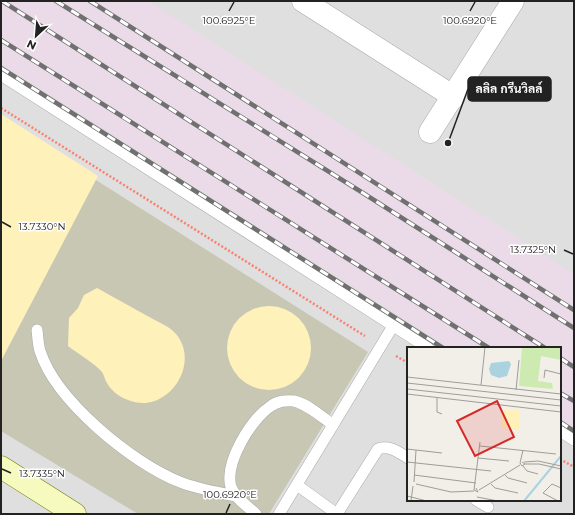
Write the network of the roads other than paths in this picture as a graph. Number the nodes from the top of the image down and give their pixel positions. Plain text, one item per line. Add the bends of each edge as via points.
1 (303, 1) edge
2 (514, 1) edge
3 (1, 75) edge
4 (454, 97) junction
5 (430, 132) dead end
6 (393, 326) junction
7 (37, 330) dead end
8 (426, 347) edge
9 (333, 425) junction
10 (561, 432) edge
11 (574, 440) edge
12 (407, 457) edge
13 (1, 467) edge
14 (296, 485) junction
15 (236, 496) junction
16 (479, 501) edge
17 (489, 505) edge
18 (75, 514) edge
19 (256, 514) edge
20 (279, 514) edge

1 - 4 street
2 - 4 street
3 - 6 lane
4 - 5 street
6 - 8 lane
6 - 9 lane
7 - 15 lane via 40,351 49,369 66,396 86,418 154,470 180,482
9 - 14 lane
9 - 15 lane via 294,401 271,406 256,420 231,463 229,477
10 - 11 lane
12 - 14 lane via 393,449 378,449 337,514
13 - 18 main road
14 - 20 lane
15 - 19 lane
16 - 17 lane

